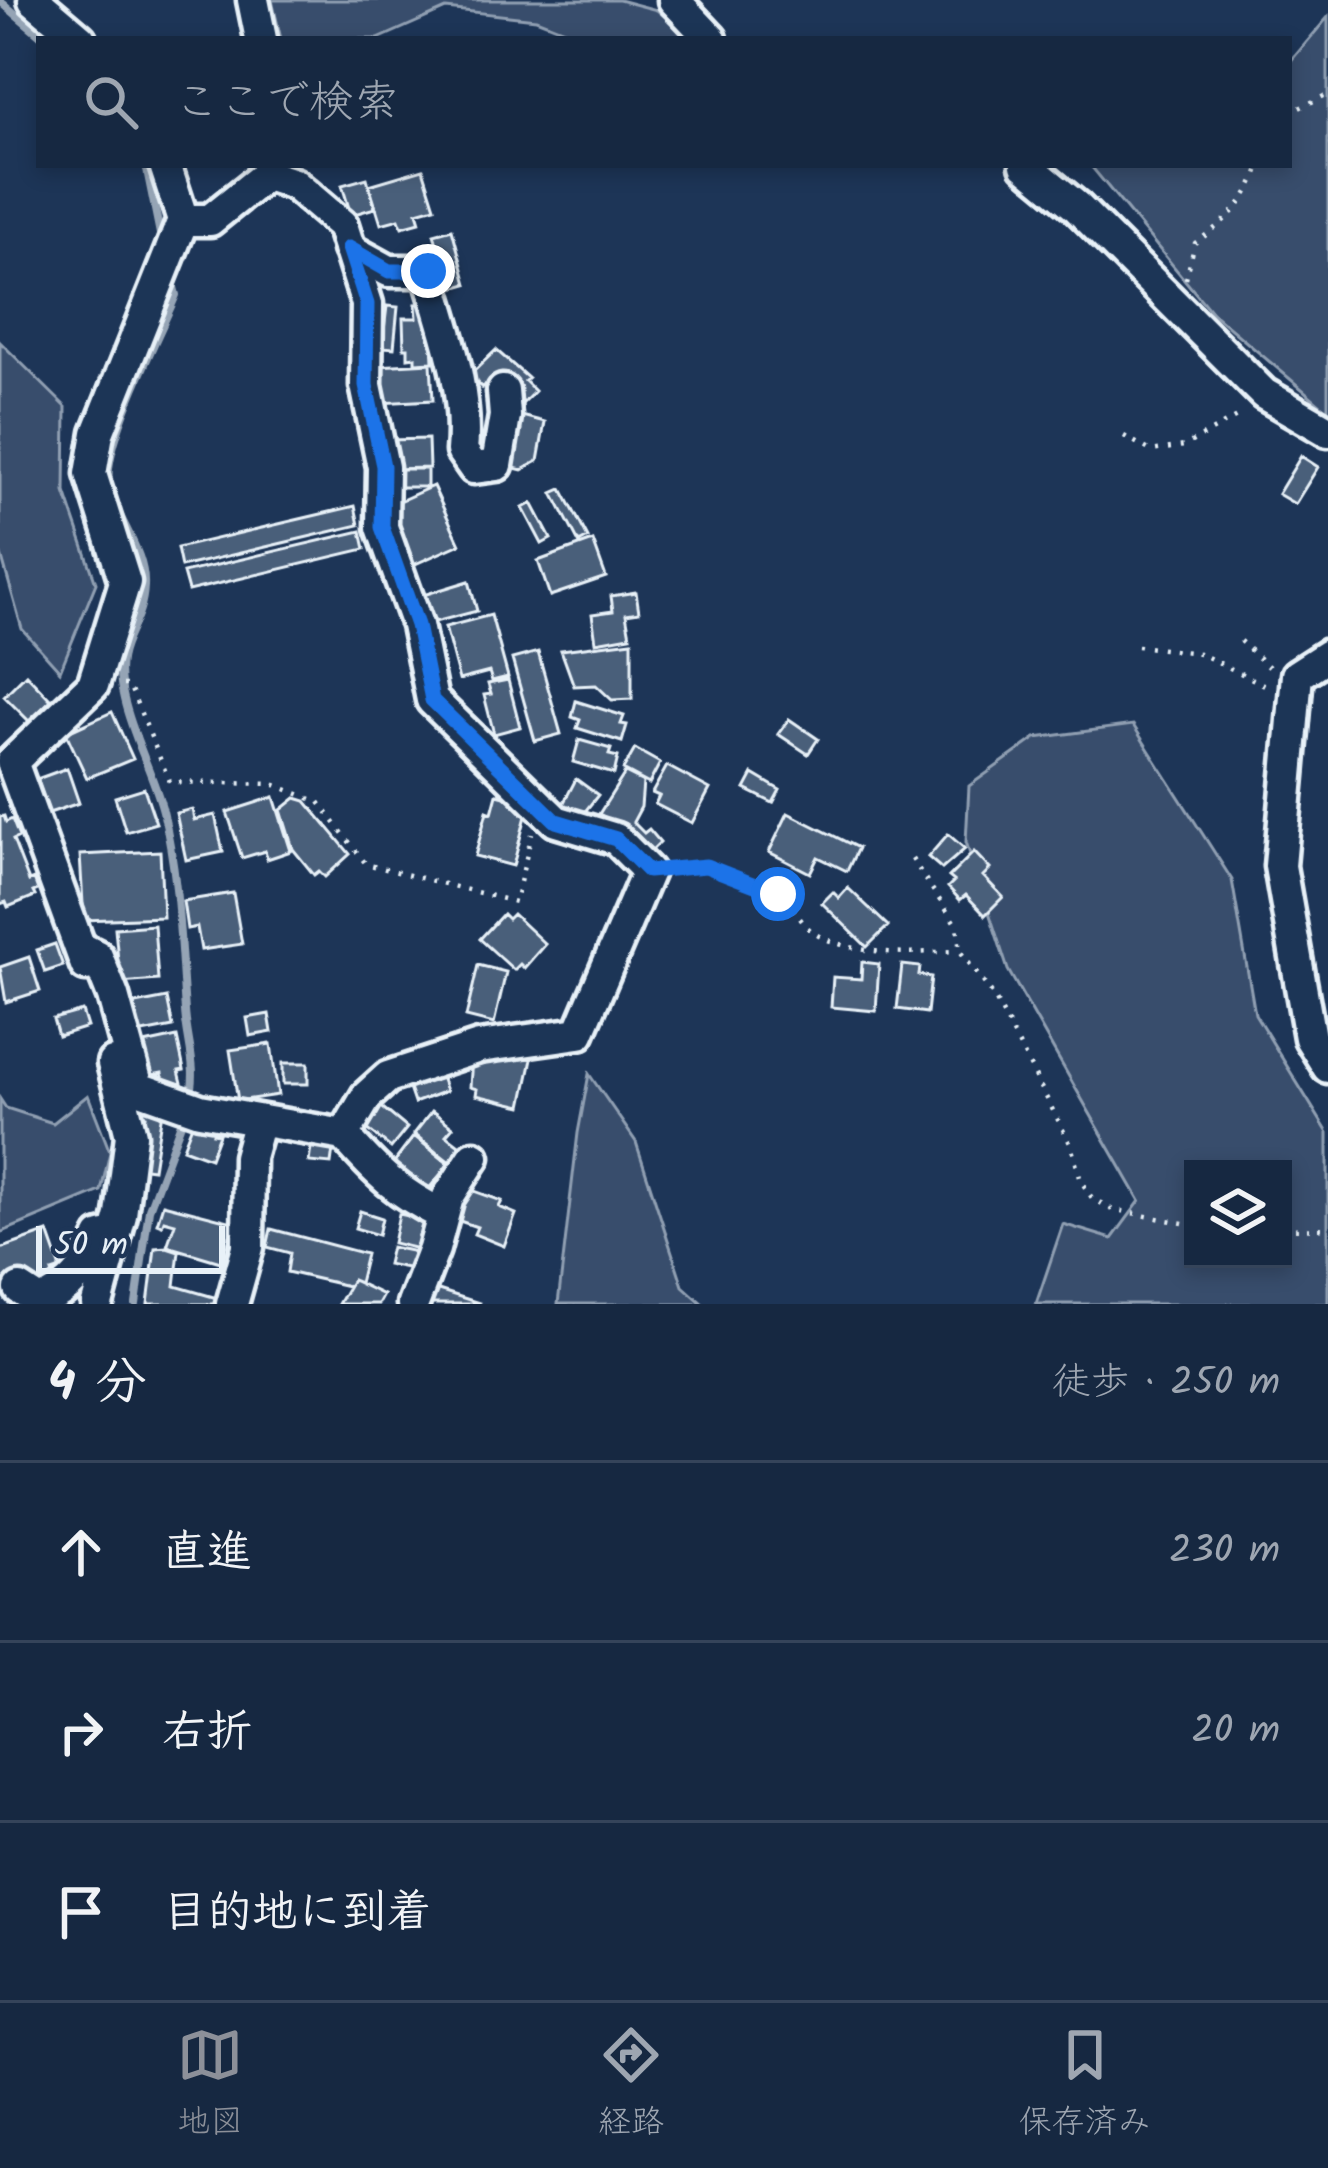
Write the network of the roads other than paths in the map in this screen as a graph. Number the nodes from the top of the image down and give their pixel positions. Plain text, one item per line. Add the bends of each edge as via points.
1 (34, 0) edge
2 (253, 0) edge
3 (674, 0) edge
4 (76, 36) edge
5 (260, 36) edge
6 (709, 36) edge
7 (166, 168) edge
8 (1030, 168) edge
9 (266, 170) edge
10 (183, 220) junction
11 (349, 248) junction
12 (503, 391) dead end
13 (1328, 430) edge
14 (1328, 656) edge
15 (6, 761) edge
16 (81, 947) junction
17 (1328, 1067) edge
18 (259, 1121) junction
19 (344, 1135) junction
20 (474, 1157) dead end
21 (443, 1216) junction
22 (116, 1234) junction
23 (20, 1289) dead end
24 (98, 1304) edge
25 (232, 1304) edge
26 (413, 1304) edge

1 - 4 street
2 - 5 street
3 - 6 street
7 - 10 street
8 - 13 street via 1264,394
9 - 10 street via 210,220
9 - 11 street via 342,225
10 - 15 street via 98,433 91,474 125,582 94,686
11 - 12 street via 389,271 428,271 465,420 462,452 474,468 497,465
11 - 19 street via 367,304 366,385 383,466 382,527 417,625 432,700 556,821 616,839 648,871 579,1033 479,1047 388,1077
14 - 17 street via 1297,676 1280,866 1310,1038
15 - 16 street
16 - 18 street via 98,956 138,1088
16 - 22 street via 131,1135
18 - 19 street
18 - 25 street via 249,1156 248,1247
19 - 21 street via 400,1194
20 - 21 street
21 - 26 street
22 - 23 street via 100,1237 61,1294 40,1302
22 - 24 street

